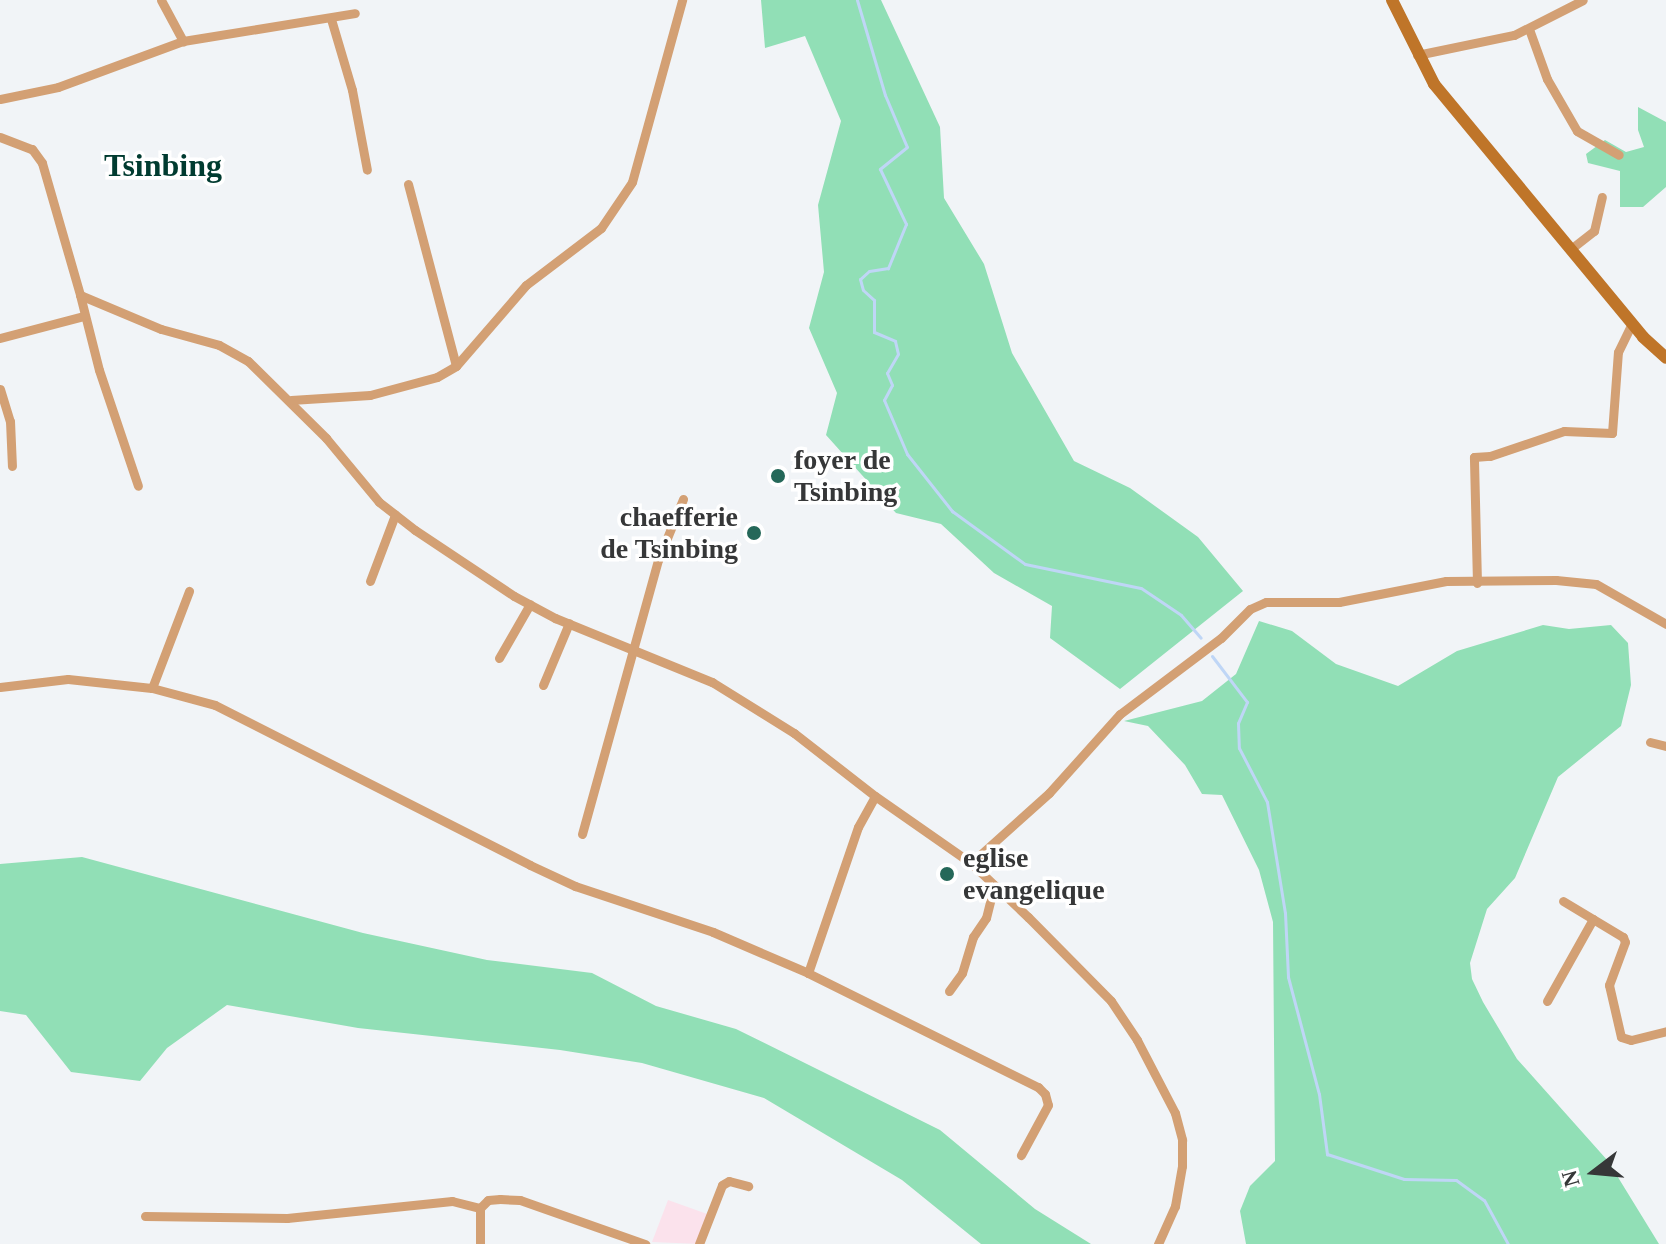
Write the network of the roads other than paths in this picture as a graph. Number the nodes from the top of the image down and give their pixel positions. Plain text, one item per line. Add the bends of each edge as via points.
1 (161, 0) edge
2 (682, 0) edge
3 (1392, 0) edge
4 (1583, 0) edge
5 (355, 13) dead end
6 (331, 19) junction
7 (1529, 29) junction
8 (183, 41) junction
9 (1417, 55) junction
10 (0, 99) edge
11 (0, 137) edge
12 (1619, 155) dead end
13 (367, 170) dead end
14 (408, 184) dead end
15 (1602, 197) dead end
16 (1572, 248) junction
17 (80, 295) junction
18 (84, 316) junction
19 (1632, 323) junction
20 (0, 338) edge
21 (1666, 358) edge
22 (456, 366) junction
23 (0, 389) edge
24 (291, 400) junction
25 (12, 466) dead end
26 (138, 486) dead end
27 (683, 499) dead end
28 (395, 515) junction
29 (370, 581) dead end
30 (1477, 583) junction
31 (189, 591) dead end
32 (530, 604) junction
33 (569, 623) junction
34 (1666, 624) edge
35 (635, 648) junction
36 (499, 658) dead end
37 (543, 685) dead end
38 (0, 687) edge
39 (152, 688) junction
40 (1650, 742) dead end
41 (1666, 746) edge
42 (875, 796) junction
43 (582, 834) dead end
44 (971, 863) junction
45 (994, 885) junction
46 (1563, 901) dead end
47 (1593, 919) junction
48 (808, 973) junction
49 (949, 991) dead end
50 (1547, 1001) dead end
51 (1666, 1031) edge
52 (1021, 1155) dead end
53 (748, 1186) dead end
54 (480, 1208) junction
55 (145, 1216) dead end
56 (480, 1244) edge
57 (645, 1244) edge
58 (699, 1244) edge
59 (1158, 1244) edge

1 - 8 street
2 - 22 street via 632,182 618,207 581,246 526,285
3 - 9 main road
4 - 7 street
5 - 6 street
6 - 8 street
6 - 13 street
7 - 9 street
7 - 12 street via 1547,79 1577,131
8 - 10 street via 58,87
9 - 16 main road via 1450,104
11 - 17 street via 32,149 42,163
14 - 22 street
15 - 16 street via 1594,231
16 - 19 main road
17 - 18 street
17 - 24 street via 161,329 219,345 248,361
18 - 20 street
18 - 26 street
19 - 21 main road
19 - 30 street via 1618,352 1612,433 1564,431 1474,457
22 - 24 street via 396,390
23 - 25 street via 10,421
24 - 28 street via 353,475
27 - 35 street via 666,535
28 - 29 street
28 - 32 street
30 - 34 street via 1596,584
30 - 44 street via 1446,581 1339,602 1266,602 1250,609 1221,638 1120,714 1049,793
31 - 39 street
32 - 33 street
32 - 36 street
33 - 35 street
33 - 37 street
35 - 42 street via 712,682 794,733
35 - 43 street
38 - 39 street via 68,679
39 - 48 street via 215,705 575,886 713,932
40 - 41 street
42 - 44 street
42 - 48 street via 858,827
44 - 45 street
45 - 49 street via 986,918
45 - 59 street via 1111,1001 1175,1113 1182,1166 1175,1206
46 - 47 street
47 - 50 street
47 - 51 street via 1625,942 1609,985 1621,1037 1631,1040
48 - 52 street via 1038,1087 1048,1105
53 - 58 street via 729,1181 722,1185
54 - 55 street via 433,1202 287,1218
54 - 56 street
54 - 57 street via 488,1200 520,1200

